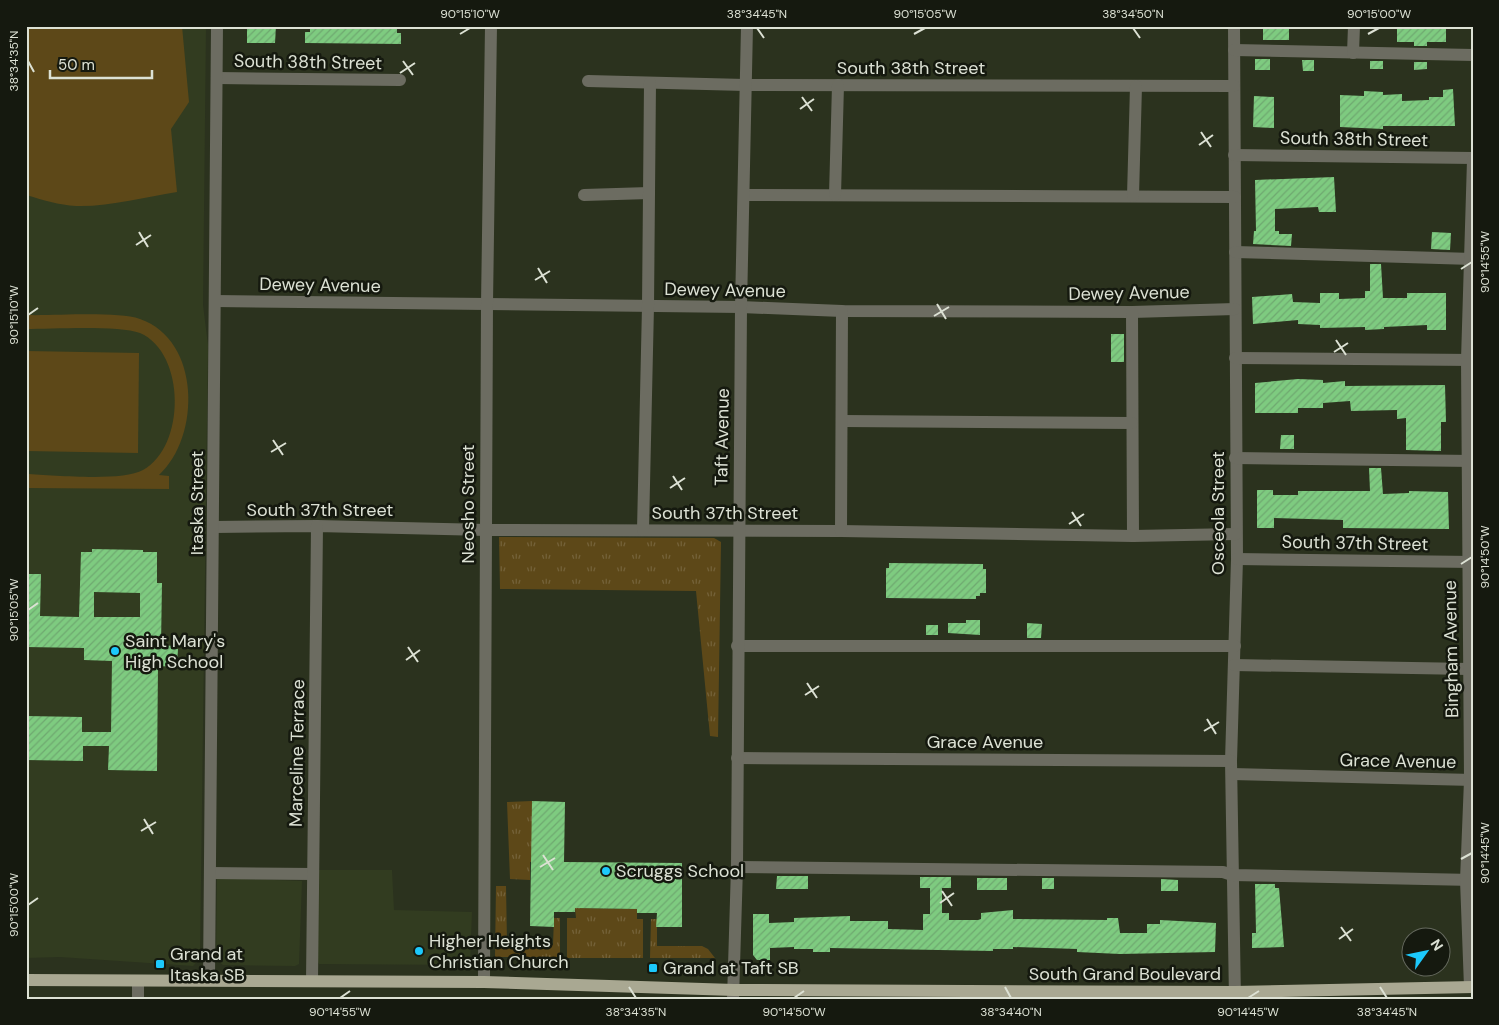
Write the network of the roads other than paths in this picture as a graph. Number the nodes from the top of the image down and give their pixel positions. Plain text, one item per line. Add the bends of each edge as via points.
1 (217, 26) edge
2 (491, 26) edge
3 (747, 26) edge
4 (1234, 26) edge
5 (1354, 26) edge
6 (1234, 50) junction
7 (1354, 53) junction
8 (1473, 55) edge
9 (217, 78) junction
10 (400, 80) dead end
11 (588, 81) dead end
12 (650, 83) junction
13 (746, 85) junction
14 (838, 85) junction
15 (1136, 86) junction
16 (1234, 86) junction
17 (1234, 155) junction
18 (1473, 159) edge
19 (649, 193) junction
20 (584, 195) dead end
21 (745, 195) junction
22 (835, 195) junction
23 (1133, 196) junction
24 (1235, 197) junction
25 (1235, 252) junction
26 (1471, 259) edge
27 (215, 301) junction
28 (487, 304) junction
29 (648, 306) junction
30 (741, 308) junction
31 (1235, 309) junction
32 (842, 311) junction
33 (1132, 312) junction
34 (1235, 358) junction
35 (1470, 360) edge
36 (843, 421) junction
37 (1132, 423) junction
38 (1235, 458) junction
39 (1470, 461) edge
40 (317, 526) junction
41 (214, 527) junction
42 (486, 530) junction
43 (643, 530) junction
44 (841, 531) junction
45 (738, 532) junction
46 (1236, 534) junction
47 (1133, 536) junction
48 (1237, 559) junction
49 (1470, 562) edge
50 (737, 646) junction
51 (1235, 646) junction
52 (1234, 665) junction
53 (1470, 676) edge
54 (737, 758) junction
55 (1232, 768) junction
56 (1471, 780) edge
57 (737, 867) junction
58 (211, 873) junction
59 (313, 874) junction
60 (1232, 874) junction
61 (1470, 880) edge
62 (26, 980) edge
63 (210, 980) junction
64 (138, 981) junction
65 (312, 981) junction
66 (484, 982) junction
67 (1471, 987) edge
68 (734, 994) edge
69 (1235, 995) edge
70 (138, 999) edge

1 - 9 street, Itaska Street
2 - 28 street, Neosho Street
3 - 13 street, Taft Avenue
4 - 6 street, Osceola Street
5 - 7 street
6 - 7 street
6 - 16 street, Osceola Street
7 - 8 street
9 - 10 street, South 38th Street
9 - 27 street, Itaska Street
11 - 12 street, South 38th Street
12 - 13 street, South 38th Street
12 - 19 street
13 - 14 street, South 38th Street
13 - 21 street, Taft Avenue
14 - 15 street, South 38th Street
14 - 22 street
15 - 16 street, South 38th Street
15 - 23 street
16 - 17 street, Osceola Street
17 - 18 street, South 38th Street
17 - 24 street, Osceola Street
18 - 26 street, Bingham Avenue
19 - 20 street
19 - 29 street
21 - 22 street
21 - 30 street, Taft Avenue
22 - 23 street
23 - 24 street
24 - 25 street, Osceola Street
25 - 26 street
25 - 31 street, Osceola Street
26 - 35 street, Bingham Avenue
27 - 28 street, Dewey Avenue
27 - 41 street, Itaska Street
28 - 29 street, Dewey Avenue
28 - 42 street, Neosho Street
29 - 30 street, Dewey Avenue
29 - 43 street
30 - 32 street, Dewey Avenue
30 - 45 street, Taft Avenue
31 - 33 street, Dewey Avenue
31 - 34 street, Osceola Street
32 - 33 street, Dewey Avenue
32 - 36 street
33 - 37 street
34 - 35 street
34 - 38 street, Osceola Street
35 - 39 street, Bingham Avenue
36 - 37 street
36 - 44 street
37 - 47 street
38 - 39 street
38 - 46 street, Osceola Street
39 - 49 street, Bingham Avenue
40 - 41 street, South 37th Street
40 - 42 street, South 37th Street
40 - 59 street, Marceline Terrace
41 - 58 street, Itaska Street
42 - 43 street, South 37th Street
42 - 66 street, Neosho Street
43 - 45 street, South 37th Street
44 - 45 street, South 37th Street
44 - 47 street, South 37th Street
45 - 50 street, Taft Avenue
46 - 47 street, South 37th Street
46 - 48 street, Osceola Street
48 - 49 street, South 37th Street
48 - 51 street, Osceola Street
49 - 53 street, Bingham Avenue
50 - 51 street
50 - 54 street, Taft Avenue
51 - 52 street, Osceola Street
52 - 53 street
52 - 55 street, Osceola Street
53 - 56 street, Bingham Avenue
54 - 55 street, Grace Avenue
54 - 57 street, Taft Avenue
55 - 56 street, Grace Avenue
55 - 60 street, Osceola Street
56 - 61 street, Bingham Avenue
57 - 60 street
57 - 68 street, Taft Avenue
58 - 59 street
58 - 63 street, Itaska Street
59 - 65 street, Marceline Terrace
60 - 61 street
60 - 69 street, Osceola Street
61 - 67 street, Bingham Avenue
62 - 64 main road, South Grand Boulevard
63 - 64 main road, South Grand Boulevard
63 - 65 main road, South Grand Boulevard
64 - 70 street
65 - 66 main road, South Grand Boulevard
66 - 68 main road, South Grand Boulevard
67 - 69 main road, South Grand Boulevard
68 - 69 main road, South Grand Boulevard

